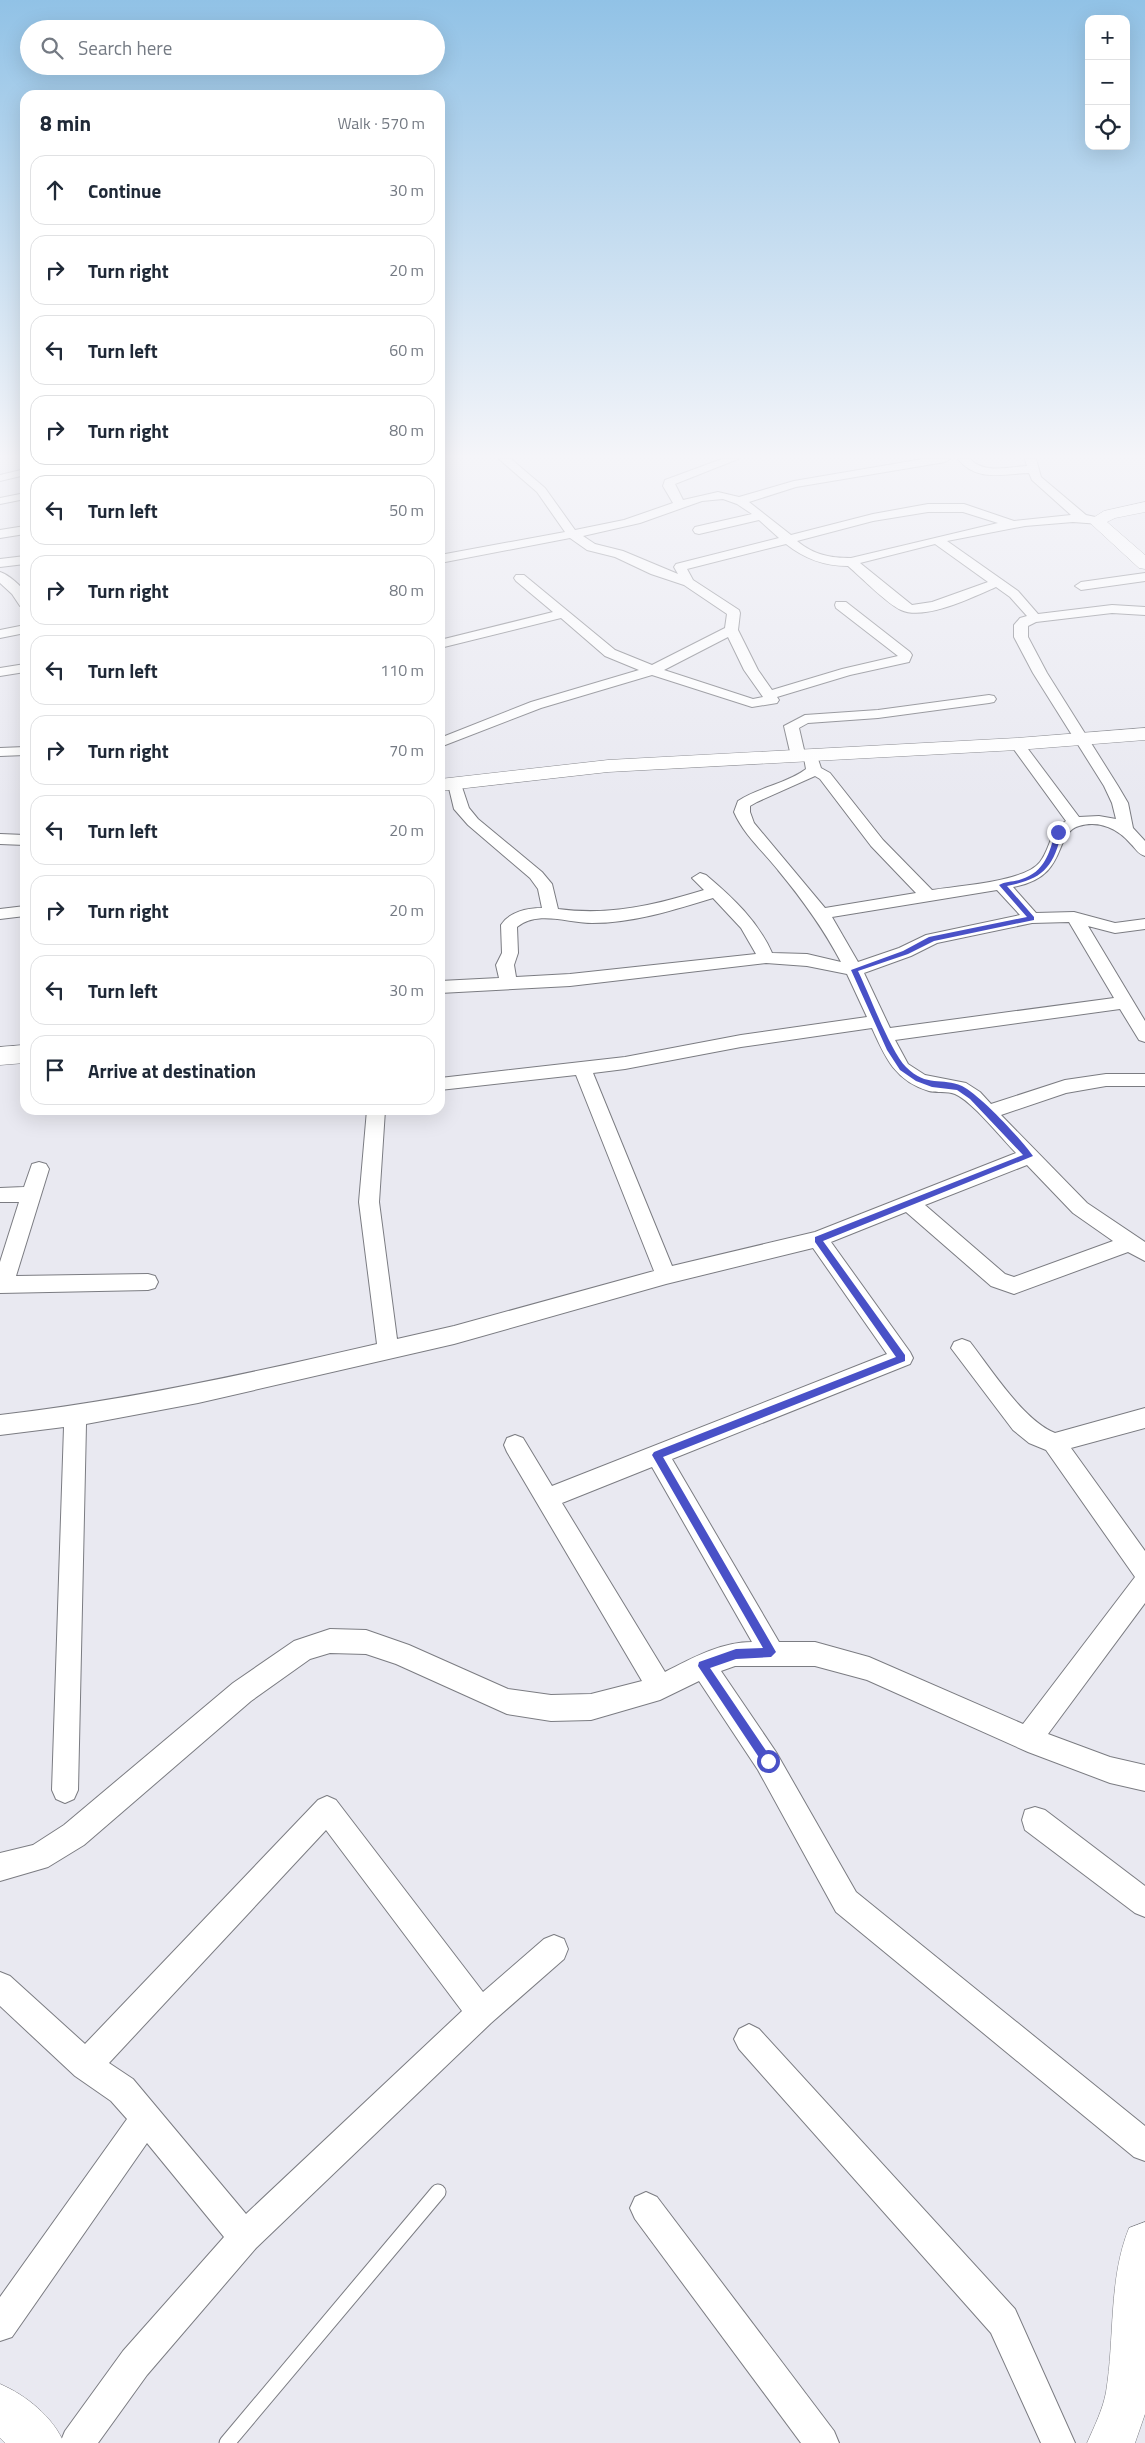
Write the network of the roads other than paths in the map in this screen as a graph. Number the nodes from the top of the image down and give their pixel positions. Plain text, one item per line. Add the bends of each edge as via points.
1 (661, 573) edge
2 (683, 573) edge
3 (865, 573) edge
4 (985, 573) edge
5 (2, 577) edge
6 (18, 577) dead end
7 (1145, 577) edge
8 (520, 578) dead end
9 (688, 582) junction
10 (998, 582) junction
11 (1082, 586) dead end
12 (20, 596) edge
13 (841, 605) dead end
14 (1145, 611) edge
15 (563, 614) junction
16 (1035, 618) junction
17 (20, 630) edge
18 (730, 630) junction
19 (0, 634) edge
20 (445, 643) edge
21 (20, 669) edge
22 (653, 670) junction
23 (0, 672) edge
24 (770, 698) junction
25 (989, 699) dead end
26 (796, 722) junction
27 (1145, 734) edge
28 (1083, 739) junction
29 (445, 741) edge
30 (1017, 744) junction
31 (20, 751) edge
32 (0, 752) edge
33 (808, 760) junction
34 (448, 785) edge
35 (1075, 822) junction
36 (1126, 828) junction
37 (0, 839) edge
38 (20, 840) edge
39 (1145, 850) edge
40 (700, 878) dead end
41 (1002, 885) junction
42 (715, 892) junction
43 (929, 897) junction
44 (20, 912) edge
45 (551, 913) junction
46 (0, 914) edge
47 (821, 914) junction
48 (1074, 917) junction
49 (1032, 918) junction
50 (1145, 924) edge
51 (766, 958) junction
52 (854, 970) junction
53 (508, 983) junction
54 (445, 987) edge
55 (1126, 1002) junction
56 (881, 1028) junction
57 (1145, 1036) edge
58 (20, 1054) edge
59 (0, 1056) edge
60 (582, 1068) junction
61 (1145, 1080) edge
62 (445, 1083) edge
63 (988, 1112) junction
64 (376, 1115) edge
65 (1029, 1156) junction
66 (39, 1169) dead end
67 (32, 1194) junction
68 (0, 1195) edge
69 (910, 1204) junction
70 (818, 1240) junction
71 (1138, 1248) edge
72 (666, 1276) junction
73 (148, 1282) dead end
74 (1, 1285) edge
75 (962, 1348) dead end
76 (388, 1349) junction
77 (75, 1416) junction
78 (1145, 1418) edge
79 (0, 1425) edge
80 (1054, 1442) junction
81 (515, 1445) dead end
82 (657, 1455) junction
83 (547, 1498) junction
84 (1145, 1571) edge
85 (1145, 1584) edge
86 (771, 1652) junction
87 (703, 1666) junction
88 (660, 1688) junction
89 (1028, 1739) junction
90 (1145, 1778) edge
91 (65, 1790) dead end
92 (1035, 1820) dead end
93 (0, 1867) edge
94 (1145, 1903) edge
95 (554, 1949) dead end
96 (0, 1986) edge
97 (481, 2013) junction
98 (749, 2039) dead end
99 (86, 2066) junction
100 (146, 2118) junction
101 (1145, 2146) edge
102 (438, 2192) dead end
103 (646, 2208) dead end
104 (245, 2237) junction
105 (1145, 2244) edge
106 (0, 2325) edge
107 (1137, 2399) edge
108 (0, 2407) edge
109 (40, 2443) edge
110 (77, 2443) edge
111 (227, 2443) edge
112 (822, 2443) edge
113 (1058, 2443) edge
114 (1111, 2443) edge

1 - 9 street
2 - 9 street
3 - 10 street via 904,607 912,610 939,604
4 - 10 street
5 - 6 street
5 - 12 street
7 - 11 street
8 - 15 street
9 - 18 street via 734,613
10 - 16 street via 1023,602
13 - 24 street via 905,655 904,659 839,674
14 - 16 street via 1112,609
15 - 20 street
15 - 22 street via 610,653
16 - 28 street via 1025,620 1021,626 1021,637
17 - 19 street
18 - 22 street
18 - 24 street
21 - 23 street
22 - 24 street via 752,703
22 - 29 street via 536,705
24 - 26 street
25 - 26 street via 878,714 805,718
26 - 33 street via 790,731
27 - 28 street
28 - 30 street
28 - 36 street via 1120,803
30 - 33 street
30 - 35 street
31 - 32 street
33 - 34 street via 608,766
33 - 43 street
33 - 47 street via 805,778 752,797 743,804 742,812 746,824
34 - 45 street via 473,822 536,875 546,888
35 - 36 street via 1103,820
35 - 41 street via 1058,832 1054,852 1042,871 1025,880
36 - 39 street
37 - 38 street
40 - 42 street
41 - 43 street
41 - 49 street
42 - 45 street via 628,916 590,918
42 - 51 street via 748,923
43 - 47 street
44 - 46 street
45 - 53 street via 520,917 509,925 510,953 505,965
47 - 52 street
48 - 49 street
48 - 50 street via 1115,928
48 - 55 street
49 - 52 street via 932,939
51 - 52 street via 807,960
51 - 53 street via 570,980
52 - 56 street
53 - 54 street
55 - 56 street
55 - 57 street
56 - 60 street via 741,1040 625,1063
56 - 63 street via 902,1068 918,1080 958,1088
58 - 59 street
60 - 62 street
60 - 72 street
61 - 63 street via 1106,1080 1065,1087
63 - 65 street
64 - 76 street via 369,1202
65 - 69 street
65 - 71 street via 1080,1208
66 - 67 street
67 - 68 street
67 - 74 street
69 - 70 street
69 - 71 street via 998,1280 1014,1286
70 - 72 street
70 - 82 street via 902,1358
72 - 76 street via 454,1335
73 - 74 street
75 - 80 street via 1021,1423 1037,1436
76 - 77 street via 198,1394
77 - 79 street
77 - 91 street
78 - 80 street
80 - 84 street
81 - 83 street
82 - 83 street
82 - 86 street
83 - 88 street
85 - 89 street
86 - 87 street via 736,1654
86 - 89 street via 815,1654 869,1669
87 - 88 street
87 - 101 street via 768,1761 846,1902
88 - 93 street via 591,1707 551,1708 507,1701 400,1653 366,1642 330,1641 303,1649 242,1692 74,1835 38,1857
89 - 90 street via 1110,1770
92 - 94 street
95 - 97 street
96 - 99 street
97 - 99 street via 327,1809
97 - 104 street
98 - 113 street via 1003,2321
99 - 100 street via 122,2090
100 - 104 street
100 - 106 street
102 - 111 lane
103 - 112 street
104 - 110 street via 135,2363
105 - 107 street via 1137,2294
107 - 114 street
108 - 109 street

